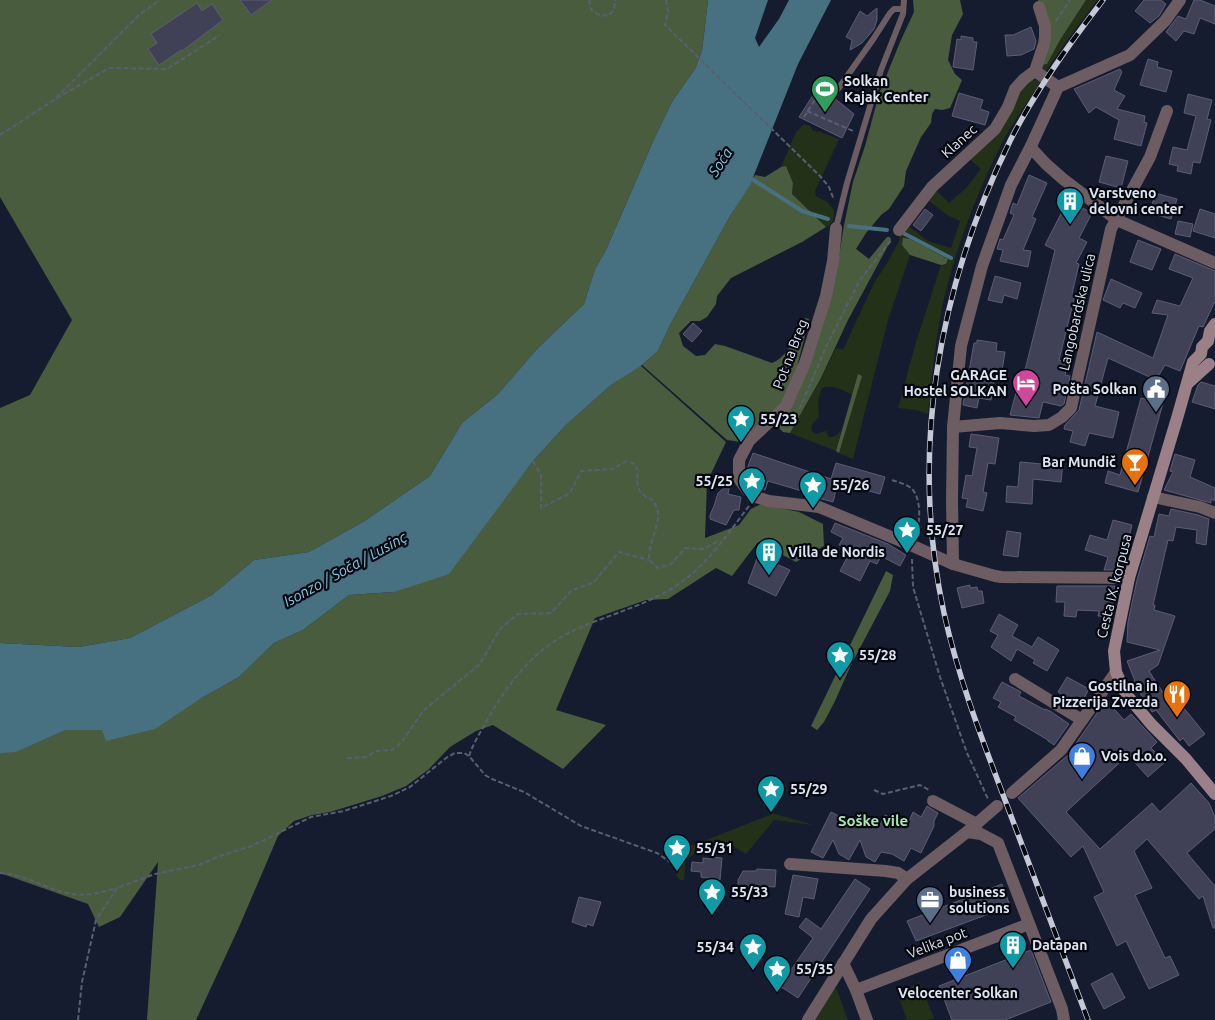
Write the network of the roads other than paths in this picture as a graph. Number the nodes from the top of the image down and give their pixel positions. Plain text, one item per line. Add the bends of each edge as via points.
1 (904, 0) edge
2 (1180, 0) edge
3 (1039, 7) dead end
4 (902, 9) junction
5 (1035, 71) junction
6 (1058, 86) junction
7 (838, 89) dead end
8 (1167, 112) dead end
9 (1031, 146) junction
10 (1117, 220) junction
11 (836, 228) joint
12 (899, 230) road end
13 (1215, 263) edge
14 (1215, 324) edge
15 (1211, 341) edge
16 (1201, 354) junction
17 (1212, 364) edge
18 (1186, 384) junction
19 (953, 427) junction
20 (1153, 498) junction
21 (1215, 513) edge
22 (953, 564) junction
23 (1129, 578) junction
24 (1116, 672) junction
25 (1015, 679) dead end
26 (1082, 720) junction
27 (1214, 790) edge
28 (1012, 793) dead end
29 (933, 801) road end
30 (995, 808) road end
31 (972, 828) junction
32 (790, 864) dead end
33 (907, 879) junction
34 (1028, 924) junction
35 (843, 962) junction
36 (856, 990) junction
37 (808, 1020) edge
38 (867, 1020) edge
39 (1064, 1020) edge

1 - 4 lane, Pot na Breg
2 - 6 street via 1165,21 1130,55
3 - 5 street, Klanec via 1045,38
4 - 7 lane via 894,9 890,13
4 - 11 lane, Pot na Breg via 861,135
5 - 6 street
5 - 12 street, Klanec via 1015,89 995,128 932,187
6 - 9 street
8 - 10 street via 1150,157
9 - 10 street via 1057,174
9 - 19 street via 1012,185 980,275 961,346
10 - 13 street
10 - 19 street, Langobardska ulica via 1111,230 1071,408 1050,424 1000,423
11 - 22 street, Pot na Breg via 826,296 805,363 786,406 749,441 739,460 739,479 756,497 819,507
14 - 15 main road, Cesta IX. korpusa via 1210,331
15 - 16 main road, Cesta IX. korpusa via 1202,346
16 - 17 main road
16 - 18 main road, Cesta IX. korpusa via 1193,362
17 - 18 main road
18 - 20 main road, Cesta IX. korpusa
19 - 22 street
20 - 21 street
20 - 23 main road, Cesta IX. korpusa
22 - 23 street via 1001,577
23 - 24 main road, Cesta IX. korpusa via 1114,651
24 - 26 street
24 - 27 main road, Cesta IX. korpusa via 1126,694
25 - 26 street
26 - 28 street via 1061,750
29 - 31 street
30 - 31 street
31 - 33 street
31 - 34 street via 998,844
32 - 33 street via 886,870
33 - 35 street via 871,919
34 - 36 street, Velika pot
34 - 39 street
35 - 36 street
35 - 37 street
36 - 38 street

